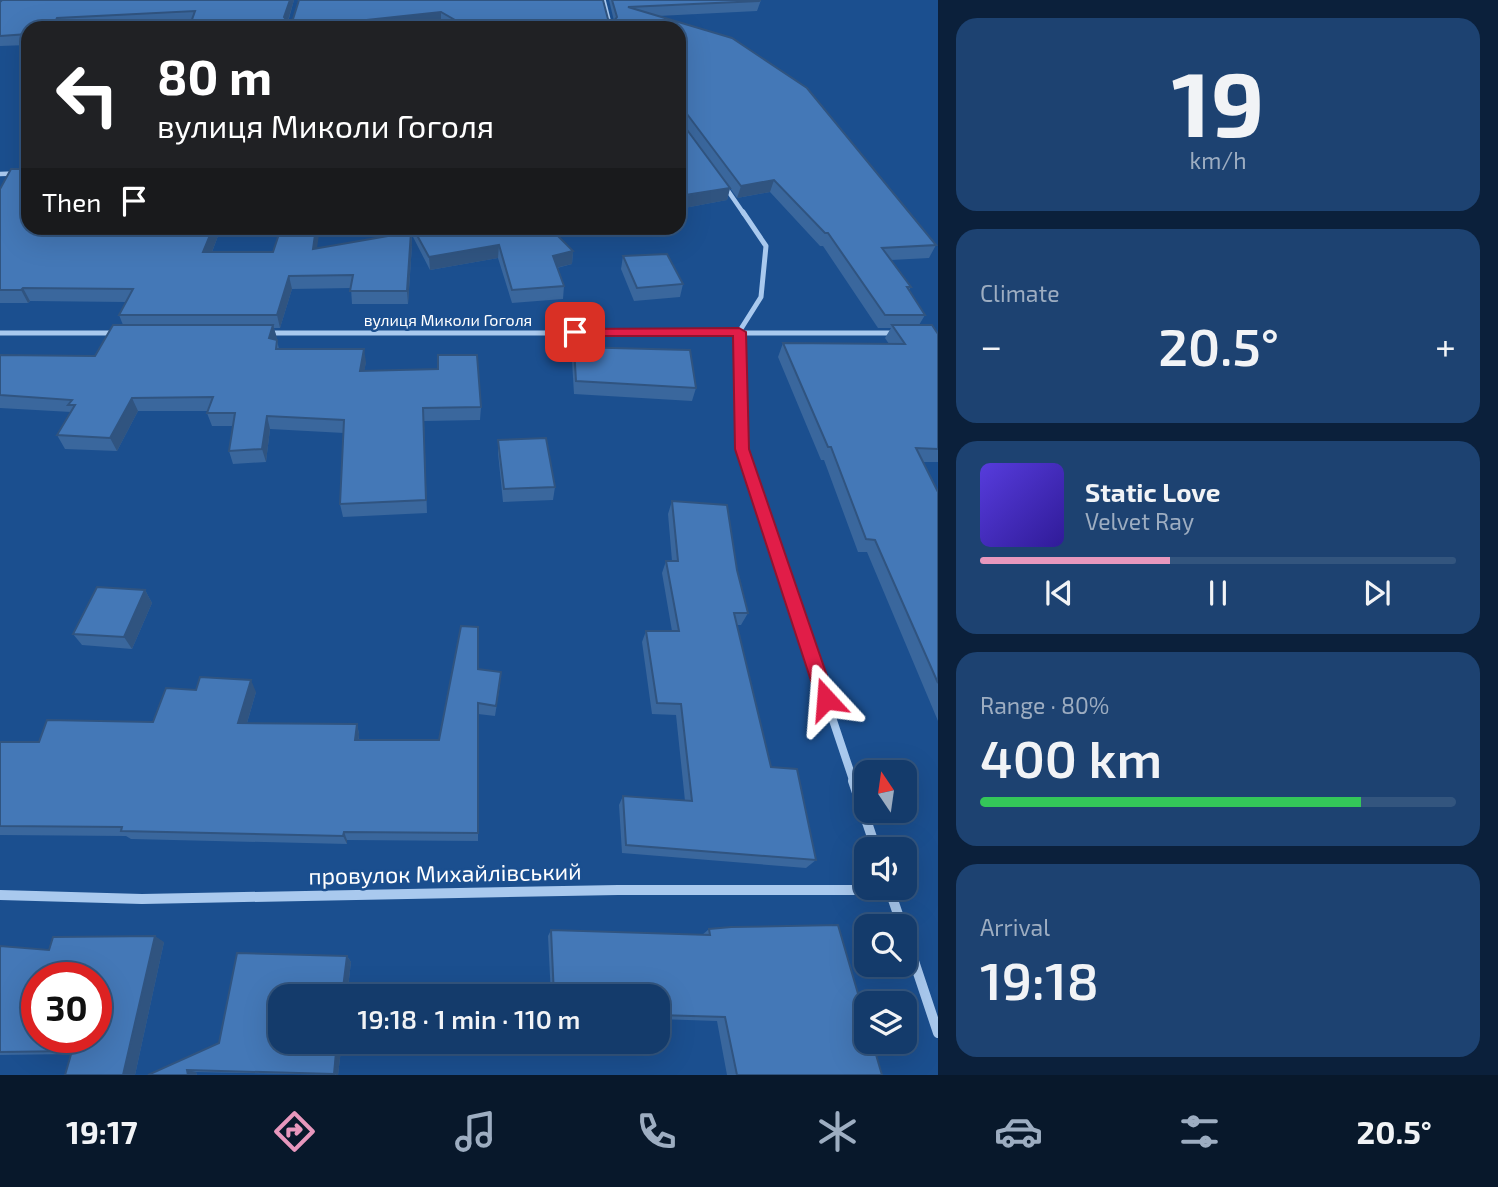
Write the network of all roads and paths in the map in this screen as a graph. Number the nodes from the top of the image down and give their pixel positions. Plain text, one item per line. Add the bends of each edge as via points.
1 (604, 0) edge
2 (609, 21) edge
3 (21, 173) edge
4 (0, 174) edge
5 (717, 177) edge
6 (739, 332) junction
7 (898, 332) edge
8 (0, 333) edge
9 (126, 333) edge
10 (265, 333) edge
11 (872, 837) edge
12 (854, 889) edge
13 (0, 895) edge
14 (917, 970) edge
15 (938, 1033) edge

1 - 2 street
3 - 4 street
5 - 6 street via 766,246 761,297
6 - 7 street, вулиця Миколи Гоголя
6 - 10 street, вулиця Миколи Гоголя
6 - 11 street via 742,449
8 - 9 street
12 - 13 street, провулок Михайлівський via 142,899
14 - 15 street

